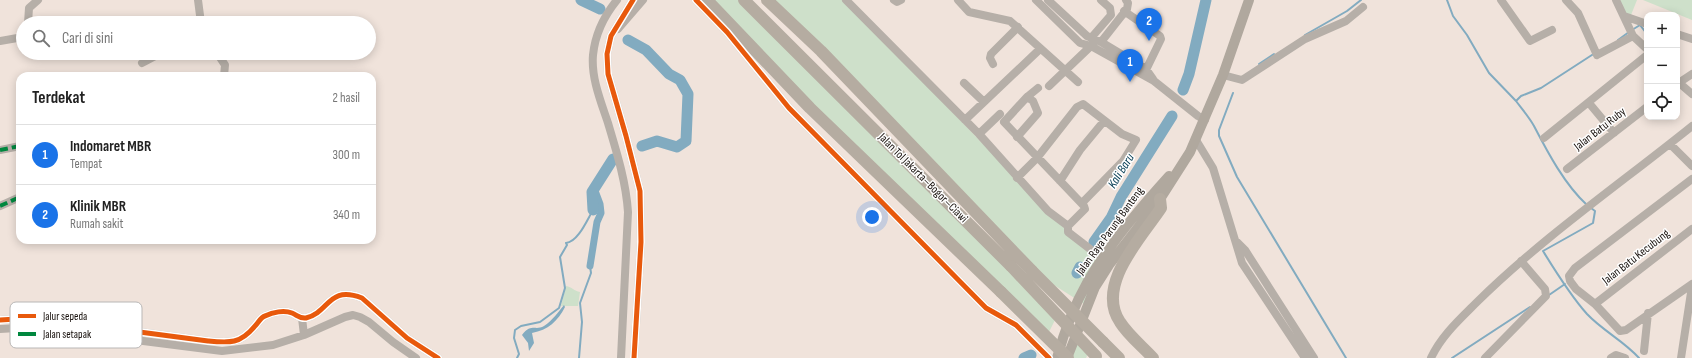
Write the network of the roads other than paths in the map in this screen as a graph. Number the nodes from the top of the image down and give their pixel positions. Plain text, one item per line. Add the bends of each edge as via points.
1 (38, 0) edge
2 (198, 0) edge
3 (616, 0) edge
4 (633, 0) edge
5 (644, 0) edge
6 (696, 0) edge
7 (707, 0) edge
8 (744, 0) edge
9 (767, 0) edge
10 (846, 0) edge
11 (894, 0) edge
12 (901, 0) edge
13 (958, 0) edge
14 (1036, 0) edge
15 (1048, 0) edge
16 (1101, 0) edge
17 (1126, 0) edge
18 (1249, 0) edge
19 (1501, 0) edge
20 (1566, 0) edge
21 (1616, 0) edge
22 (1363, 7) dead end
23 (1124, 11) junction
24 (28, 16) edge
25 (199, 16) edge
26 (1624, 16) junction
27 (1644, 23) edge
28 (1018, 27) junction
29 (1552, 30) dead end
30 (1631, 33) junction
31 (1680, 35) edge
32 (611, 36) junction
33 (16, 38) edge
34 (1692, 39) edge
35 (0, 40) edge
36 (1095, 41) junction
37 (1646, 48) edge
38 (1040, 49) junction
39 (1644, 57) edge
40 (148, 60) edge
41 (221, 60) edge
42 (142, 63) dead end
43 (993, 64) dead end
44 (1065, 71) junction
45 (224, 72) edge
46 (1145, 72) junction
47 (1223, 75) junction
48 (1692, 76) edge
49 (1680, 81) edge
50 (1078, 82) dead end
51 (964, 83) dead end
52 (1680, 84) edge
53 (1049, 86) dead end
54 (1038, 88) dead end
55 (1692, 94) edge
56 (1028, 97) junction
57 (984, 102) junction
58 (1589, 103) junction
59 (617, 107) junction
60 (1644, 109) edge
61 (604, 111) junction
62 (1000, 114) dead end
63 (1201, 118) junction
64 (965, 120) junction
65 (1104, 121) junction
66 (1692, 126) edge
67 (1614, 133) junction
68 (979, 134) junction
69 (1016, 136) junction
70 (1544, 138) dead end
71 (1196, 140) junction
72 (1670, 144) junction
73 (16, 147) edge
74 (0, 150) edge
75 (1037, 158) junction
76 (1692, 166) edge
77 (1567, 169) dead end
78 (1017, 178) junction
79 (1692, 179) edge
80 (1060, 181) junction
81 (1157, 196) junction
82 (16, 199) edge
83 (1082, 203) junction
84 (0, 206) edge
85 (1068, 229) junction
86 (1692, 229) edge
87 (1237, 242) junction
88 (1100, 257) junction
89 (1521, 261) junction
90 (1692, 285) edge
91 (1595, 304) junction
92 (1648, 314) junction
93 (302, 318) junction
94 (10, 319) edge
95 (0, 320) edge
96 (10, 328) edge
97 (0, 329) edge
98 (142, 332) edge
99 (304, 336) junction
100 (142, 341) edge
101 (237, 346) junction
102 (1644, 351) dead end
103 (1051, 357) edge
104 (1097, 357) edge
105 (416, 358) edge
106 (438, 358) edge
107 (621, 358) edge
108 (634, 358) edge
109 (1068, 358) edge
110 (1119, 358) edge
111 (1153, 358) edge
112 (1305, 358) edge
113 (1314, 358) edge
114 (1431, 358) edge
115 (1485, 358) edge
116 (1611, 358) edge
117 (1625, 358) edge
118 (1681, 358) edge

1 - 24 street via 29,8
2 - 25 street
3 - 61 street via 608,10 599,30 593,56 596,85
4 - 32 street
5 - 32 street
6 - 103 street via 727,32 789,108 986,308 1016,325
7 - 109 highway, bridge via 810,108
8 - 104 highway, Jalan Tol Jakarta–Bogor–Ciawi, bridge via 1011,266
9 - 110 highway, Jalan Tol Jakarta–Bogor–Ciawi, bridge via 821,51
10 - 64 street
11 - 12 street
13 - 28 street via 969,12 1010,21
14 - 36 street via 1080,43
15 - 36 street
16 - 36 street via 1110,8 1111,15
17 - 23 street via 1128,6
18 - 47 main road, Jalan Raya Parung Banteng
19 - 29 street via 1530,41
20 - 30 street via 1578,13 1594,52 1599,55
21 - 26 street
22 - 47 street via 1346,21 1305,39 1242,80
23 - 36 street
23 - 46 street via 1160,36 1161,39
26 - 27 street
26 - 30 street
28 - 38 street
28 - 43 street via 991,54
30 - 37 street
31 - 34 street
32 - 59 street via 607,54 608,74
33 - 35 street
36 - 44 street
36 - 46 street
38 - 44 street
38 - 57 street
39 - 58 street
40 - 42 street
41 - 45 street via 225,65
44 - 50 street
44 - 53 street
46 - 63 street
47 - 63 main road, Jalan Raya Parung Banteng
48 - 49 street
51 - 57 street
52 - 55 street
54 - 56 street
56 - 69 street via 1033,101 1038,114
56 - 69 street via 1004,120
57 - 64 street
58 - 67 street
58 - 70 street
59 - 61 street
59 - 108 street via 637,176 641,208
60 - 67 street, Jalan Batu Ruby
61 - 107 street via 624,183 628,212
62 - 68 street
63 - 71 main road, Jalan Raya Parung Banteng
64 - 68 street
65 - 75 street via 1083,104 1080,105
65 - 80 street via 1080,150
65 - 83 street via 1136,140 1122,161
66 - 72 street
67 - 77 street, Jalan Batu Ruby
68 - 78 street
69 - 75 street
71 - 81 main road, Jalan Raya Parung Banteng
71 - 87 street via 1213,168
72 - 76 street
72 - 89 street
73 - 74 street
75 - 78 street
75 - 80 street
78 - 85 street
79 - 91 street via 1571,273 1569,276 1572,285
80 - 83 street
81 - 88 main road, Jalan Raya Parung Banteng
81 - 109 main road, Jalan Raya Parung Banteng via 1095,287
81 - 111 highway via 1161,208 1118,272 1113,291 1113,303 1119,322
82 - 84 street
83 - 85 street via 1085,209
85 - 88 street
86 - 91 street, Jalan Batu Kecubung
87 - 112 street via 1242,263
87 - 113 street via 1245,250
88 - 103 main road, Jalan Raya Parung Banteng
89 - 114 street via 1453,326 1436,347
89 - 115 street via 1545,288 1546,296
90 - 92 street
90 - 118 street
91 - 92 street via 1620,331 1626,330
92 - 102 street
93 - 99 street
93 - 101 street via 282,311 265,316
93 - 106 street via 313,315 339,295 353,295 362,298 407,338
94 - 95 street
96 - 97 street
98 - 101 street
99 - 101 street via 273,345
99 - 105 street via 353,315 360,317
100 - 101 street via 207,350
116 - 117 street via 1616,355

